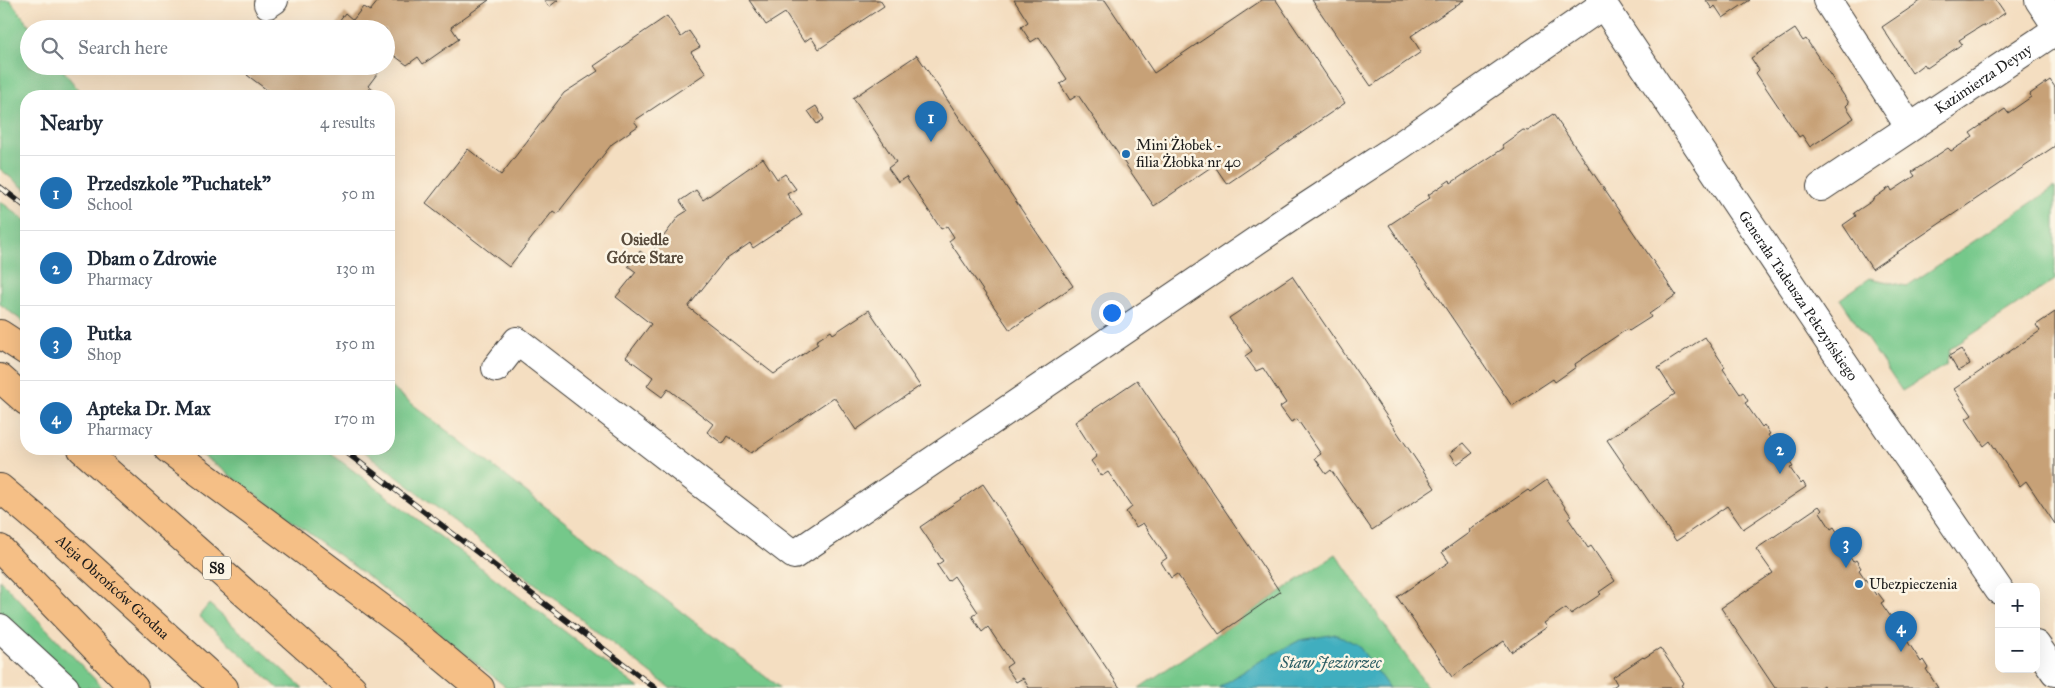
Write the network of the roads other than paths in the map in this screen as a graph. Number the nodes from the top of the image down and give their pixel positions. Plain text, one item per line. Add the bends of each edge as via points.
1 (1828, 0) edge
2 (2038, 0) edge
3 (1602, 2) edge
4 (2055, 24) edge
5 (2055, 31) edge
6 (1909, 126) junction
7 (1821, 187) dead end
8 (0, 334) edge
9 (20, 347) edge
10 (496, 368) dead end
11 (0, 378) edge
12 (20, 396) edge
13 (89, 455) edge
14 (176, 455) edge
15 (0, 488) edge
16 (0, 549) edge
17 (1995, 584) edge
18 (0, 628) edge
19 (2040, 651) edge
20 (2055, 672) edge
21 (65, 688) edge
22 (134, 688) edge
23 (224, 688) edge
24 (352, 688) edge
25 (480, 688) edge

1 - 6 street
2 - 4 street
3 - 10 street via 1409,139 794,555 517,340
3 - 17 street, Generała Tadeusza Pełczyńskiego
5 - 6 street, Kazimierza Deyny
6 - 7 street, Kazimierza Deyny
8 - 9 highway
11 - 12 highway
13 - 24 highway, S8
14 - 25 highway via 408,628
15 - 23 highway, Aleja Obrońców Grodna
16 - 22 highway
18 - 21 street
19 - 20 street

